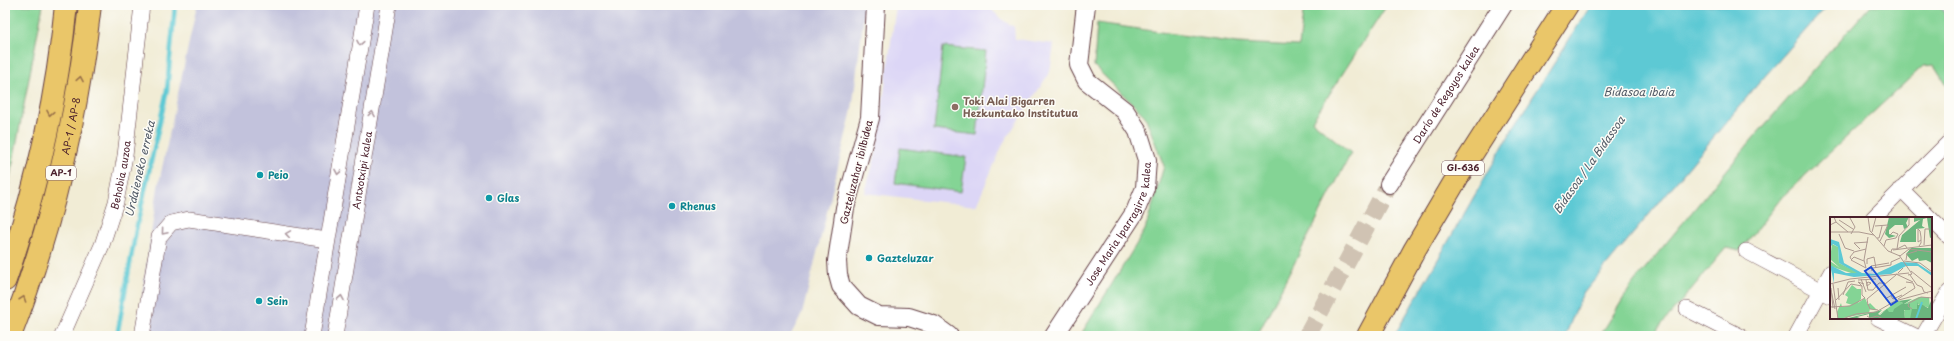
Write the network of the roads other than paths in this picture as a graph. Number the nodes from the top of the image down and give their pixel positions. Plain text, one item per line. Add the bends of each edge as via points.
1 (66, 5) edge
2 (90, 5) edge
3 (142, 5) edge
4 (367, 5) edge
5 (389, 5) edge
6 (876, 5) edge
7 (1086, 5) edge
8 (1504, 5) edge
9 (1567, 5) edge
10 (1948, 143) edge
11 (1389, 184) tunnel mouth
12 (1901, 190) junction
13 (1874, 217) edge
14 (1930, 217) edge
15 (1932, 219) edge
16 (1949, 237) edge
17 (327, 240) junction
18 (1746, 251) dead end
19 (1830, 276) edge
20 (5, 280) edge
21 (1949, 292) edge
22 (1825, 293) edge
23 (1687, 309) dead end
24 (1880, 319) edge
25 (10, 336) edge
26 (62, 336) edge
27 (142, 336) edge
28 (312, 336) edge
29 (334, 336) edge
30 (949, 336) edge
31 (1054, 336) edge
32 (1368, 336) edge
33 (1740, 336) edge
34 (1796, 336) edge
35 (1915, 336) edge
36 (1923, 336) edge

1 -> 20 main road, AP-1 via 55,81 38,166
25 -> 2 main road, AP-1 / AP-8 / AP-1 via 44,236 61,174 80,76
3 - 26 street, Behobia auzoa via 126,156 116,202 102,245
4 -> 17 street
29 -> 5 street, Antxotxipi kalea
6 - 30 street, Gazteluzahar ibilbidea via 870,118 845,208 837,261 838,275 841,286 859,306 879,316 909,317 934,325
7 - 31 street, Jose Maria Iparragirre kalea via 1079,65 1087,81 1125,111 1138,131 1146,160 1145,188 1135,212
8 - 11 street, Darío de Regoyos kalea
9 - 32 main road, GI-636 via 1464,166
10 - 12 street
12 - 13 street
12 - 14 street
15 - 16 street
17 -> 27 street via 189,219 170,223 159,238
17 - 28 street
18 - 22 street
19 - 22 street
21 - 36 street
22 - 34 street
23 - 33 street
24 - 35 street

